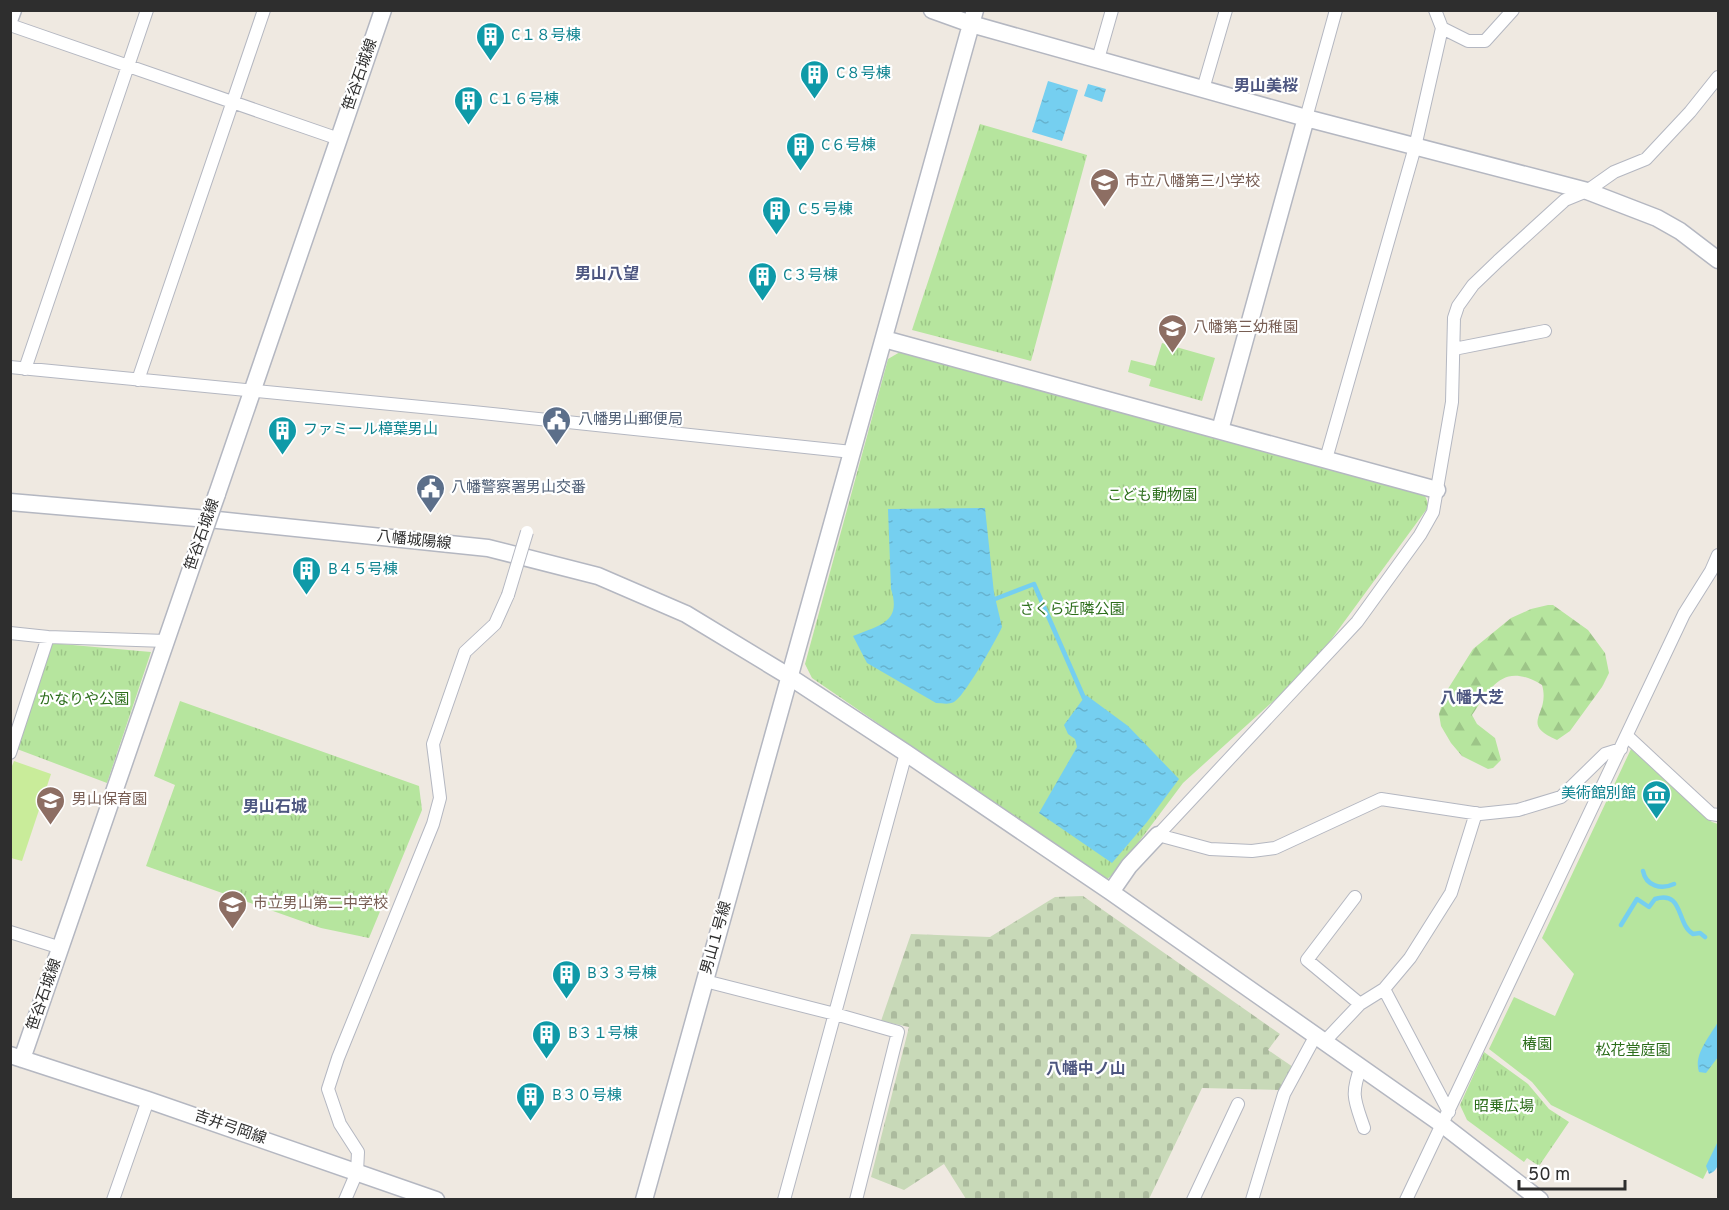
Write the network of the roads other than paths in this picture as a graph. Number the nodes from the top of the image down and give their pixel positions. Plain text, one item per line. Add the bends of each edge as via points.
1 (13, 10) edge
2 (147, 10) edge
3 (264, 10) edge
4 (383, 10) edge
5 (932, 10) edge
6 (1112, 10) edge
7 (1226, 10) edge
8 (1336, 10) edge
9 (1435, 10) edge
10 (1513, 10) edge
11 (973, 17) edge
12 (10, 18) edge
13 (10, 25) edge
14 (1442, 28) junction
15 (1098, 59) junction
16 (128, 66) junction
17 (1719, 77) edge
18 (1203, 89) junction
19 (232, 102) junction
20 (1306, 118) junction
21 (339, 139) junction
22 (1415, 147) junction
23 (1587, 191) junction
24 (1719, 260) edge
25 (1545, 331) dead end
26 (884, 339) junction
27 (1454, 349) junction
28 (10, 367) edge
29 (25, 369) junction
30 (138, 380) junction
31 (252, 391) junction
32 (1220, 430) junction
33 (852, 452) junction
34 (1326, 459) junction
35 (1437, 490) junction
36 (10, 502) edge
37 (527, 532) dead end
38 (1719, 555) edge
39 (10, 633) edge
40 (48, 637) junction
41 (166, 641) junction
42 (790, 677) junction
43 (1627, 736) junction
44 (1621, 748) junction
45 (10, 753) edge
46 (906, 753) junction
47 (1476, 813) junction
48 (1719, 815) edge
49 (1158, 835) junction
50 (1111, 892) junction
51 (1355, 897) dead end
52 (10, 932) edge
53 (61, 948) junction
54 (705, 981) junction
55 (1384, 989) junction
56 (1360, 1004) junction
57 (835, 1014) junction
58 (1321, 1038) junction
59 (16, 1057) edge
60 (1361, 1067) junction
61 (148, 1100) junction
62 (1238, 1104) dead end
63 (1446, 1119) junction
64 (1364, 1128) dead end
65 (357, 1172) junction
66 (113, 1200) edge
67 (345, 1200) edge
68 (436, 1200) edge
69 (644, 1200) edge
70 (784, 1200) edge
71 (856, 1200) edge
72 (1193, 1200) edge
73 (1252, 1200) edge
74 (1406, 1200) edge
75 (1540, 1200) edge

1 - 12 street
2 - 16 street
3 - 19 street
4 - 21 street, 笹谷石城線
5 - 11 street
6 - 15 street
7 - 18 street
8 - 20 street
9 - 14 street
10 - 14 street via 1485,41 1468,41
11 - 15 street
11 - 26 street, 男山１号線
13 - 16 street
14 - 22 street
15 - 18 street
16 - 19 street
16 - 29 street
17 - 23 street via 1646,159 1614,172
18 - 20 street
19 - 21 street
19 - 30 street
20 - 22 street
20 - 32 street
21 - 31 street, 笹谷石城線
22 - 23 street
22 - 34 street
23 - 24 street via 1657,218
23 - 27 street via 1565,200 1473,285 1454,318
25 - 27 street
26 - 32 street
26 - 33 street, 男山１号線
27 - 35 street via 1452,402
28 - 29 street
29 - 30 street
30 - 31 street
31 - 33 street
31 - 41 street, 笹谷石城線, bridge
32 - 34 street
33 - 42 street, 男山１号線
34 - 35 street
35 - 49 street via 1433,512 1357,622
36 - 42 street, 八幡城陽線 via 488,549 598,576 686,614
37 - 65 street, bridge via 495,624 465,652 433,744 440,798 434,824 328,1089 340,1124 358,1152
38 - 43 street via 1684,614
39 - 40 street
40 - 41 street
40 - 45 street
41 - 53 street, 笹谷石城線
42 - 46 street, 八幡城陽線
42 - 54 street, 男山１号線
43 - 44 street
43 - 48 street via 1711,814
44 - 47 street via 1605,754 1561,797 1518,810
44 - 63 street
46 - 50 street, 八幡城陽線
46 - 57 street
47 - 49 street via 1381,799 1275,848 1252,852 1210,849
47 - 55 street via 1451,893 1410,958
49 - 50 street
50 - 58 street, 八幡城陽線
51 - 56 street via 1307,960
52 - 53 street
53 - 59 street, 笹谷石城線
54 - 57 street
54 - 69 street, 男山１号線
55 - 56 street
55 - 63 street
56 - 58 street
57 - 70 street
57 - 71 street via 898,1032
58 - 60 street, 八幡城陽線
58 - 73 street via 1284,1094
59 - 61 street, 吉井弓岡線
60 - 63 street, 八幡城陽線
60 - 64 street via 1354,1085
61 - 65 street, 吉井弓岡線
61 - 66 street
62 - 72 street
63 - 74 street
63 - 75 street, 八幡城陽線
65 - 67 street
65 - 68 street, 吉井弓岡線

